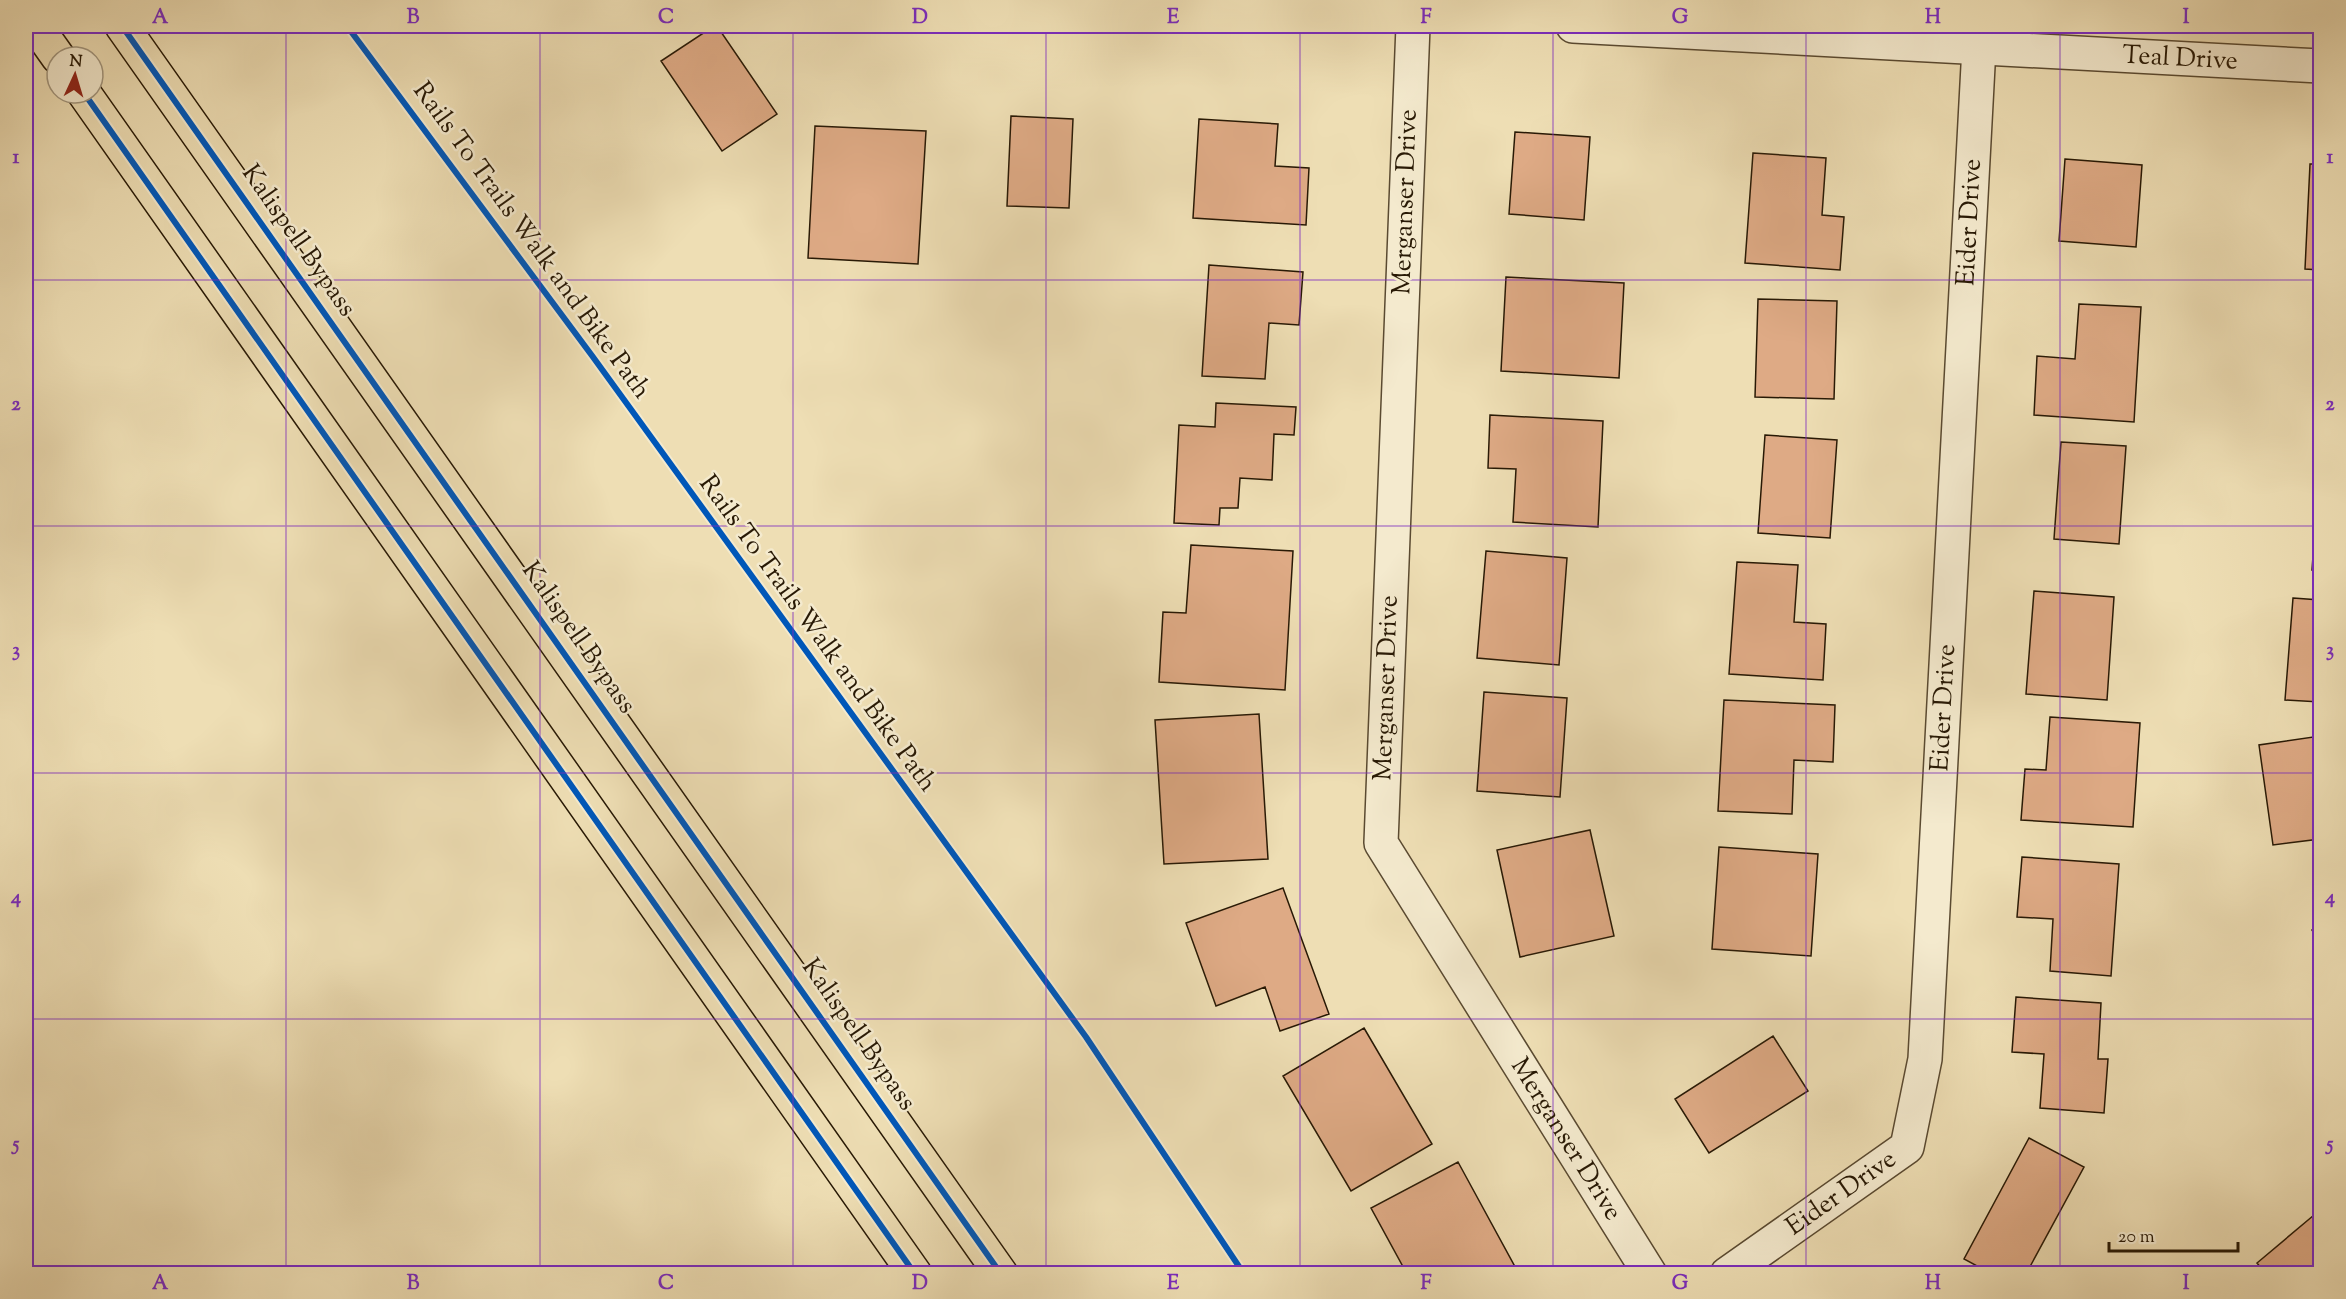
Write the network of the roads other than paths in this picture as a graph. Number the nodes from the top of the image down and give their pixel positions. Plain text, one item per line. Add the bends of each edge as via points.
1 (36, 26) edge
2 (122, 26) edge
3 (1413, 26) edge
4 (1573, 26) edge
5 (49, 45) edge
6 (1979, 47) junction
7 (2320, 66) edge
8 (92, 105) edge
9 (915, 1274) edge
10 (1001, 1274) edge
11 (1650, 1274) edge
12 (1727, 1274) edge

1 - 5 highway
2 - 10 highway, Kalispell Bypass
3 - 11 street, Merganser Drive via 1381,843
4 - 6 street, Teal Drive
6 - 7 street, Teal Drive
6 - 12 street, Eider Drive via 1924,1059 1907,1147
8 - 9 highway

